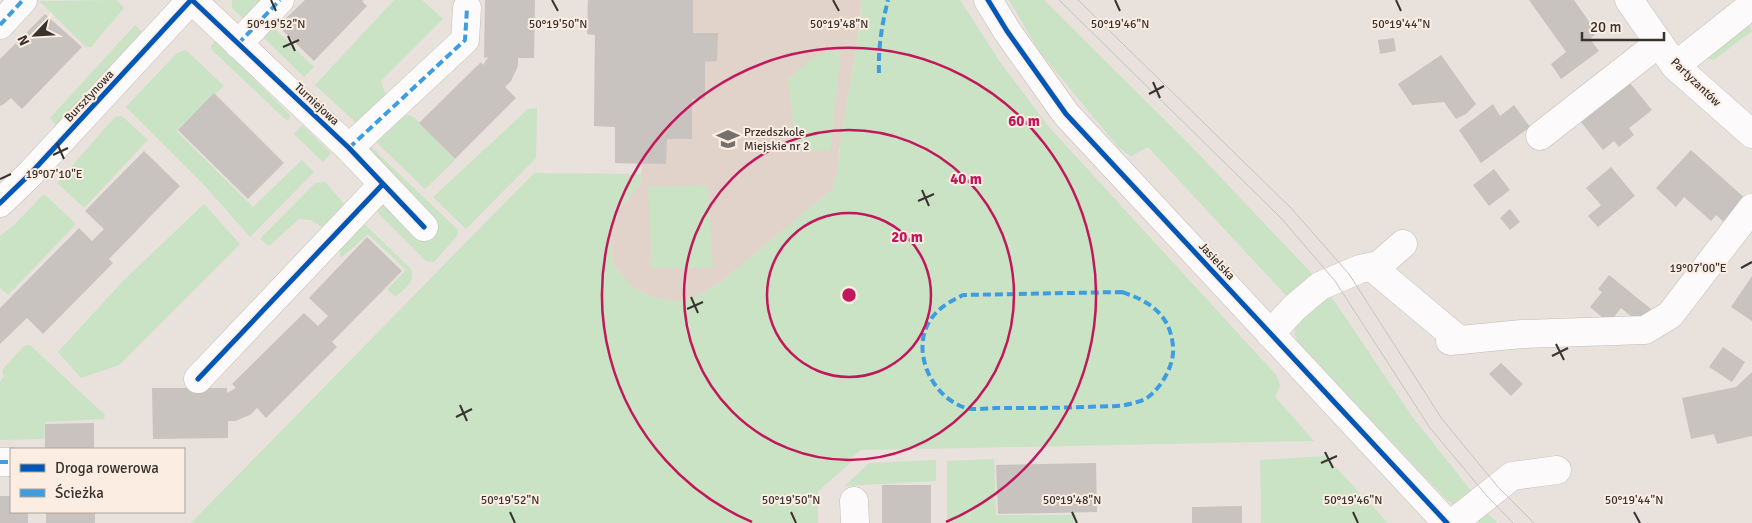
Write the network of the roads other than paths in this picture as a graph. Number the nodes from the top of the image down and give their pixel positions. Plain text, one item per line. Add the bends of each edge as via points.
1 (23, 0) edge
2 (191, 0) edge
3 (280, 0) edge
4 (988, 0) edge
5 (1629, 0) edge
6 (1752, 4) edge
7 (467, 8) dead end
8 (0, 26) edge
9 (1659, 42) junction
10 (238, 44) junction
11 (1675, 66) junction
12 (1752, 134) edge
13 (1540, 136) dead end
14 (349, 148) junction
15 (383, 184) junction
16 (0, 203) edge
17 (1752, 208) edge
18 (424, 227) dead end
19 (1403, 244) dead end
20 (1372, 266) junction
21 (1270, 334) junction
22 (198, 379) dead end
23 (1557, 470) dead end
24 (1447, 523) edge
25 (1453, 523) edge

1 - 8 street
2 - 10 street, Turniejowa
2 - 16 street, Bursztynowa via 31,174
3 - 10 street
4 - 21 street, Jasielska via 1066,114
5 - 9 street, Partyzantów
6 - 11 street
7 - 14 street via 465,40
9 - 11 street, Partyzantów
9 - 13 street
10 - 14 street, Turniejowa
11 - 12 street, Partyzantów
14 - 15 street, Turniejowa
15 - 18 street, Turniejowa
15 - 22 street
17 - 20 street via 1670,315 1645,330 1522,334 1454,341
19 - 20 street via 1379,265
20 - 21 street via 1320,286
21 - 24 street, Jasielska
23 - 25 street via 1512,476

